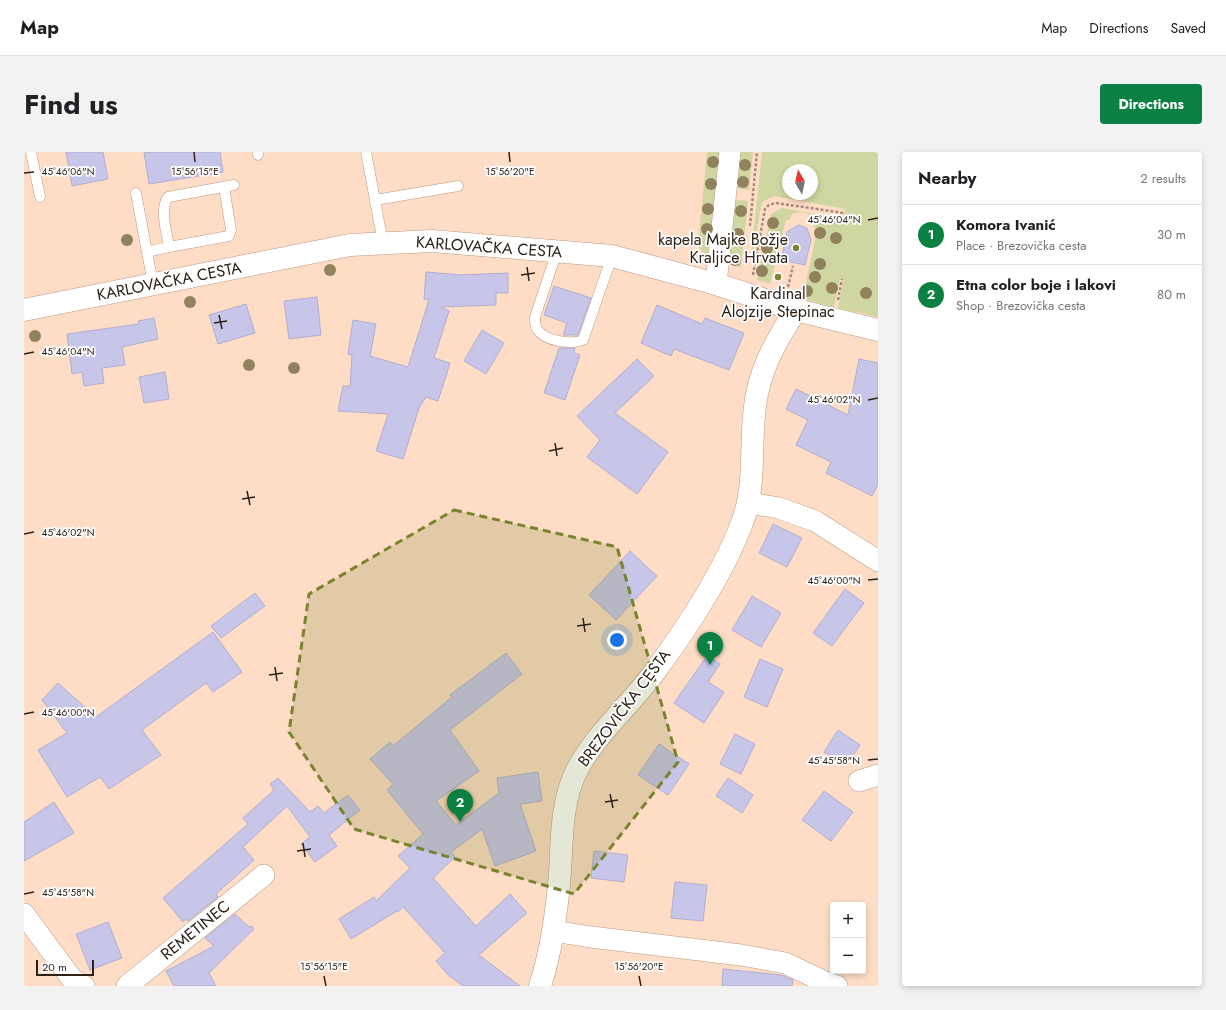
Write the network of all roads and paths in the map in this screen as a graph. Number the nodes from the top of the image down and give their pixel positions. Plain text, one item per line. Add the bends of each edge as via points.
1 (31, 152) edge
2 (366, 152) edge
3 (730, 152) edge
4 (757, 152) edge
5 (234, 185) dead end
6 (458, 186) dead end
7 (224, 187) junction
8 (136, 193) dead end
9 (40, 197) dead end
10 (376, 200) junction
11 (844, 213) dead end
12 (750, 226) dead end
13 (383, 243) junction
14 (168, 247) junction
15 (557, 250) junction
16 (147, 252) junction
17 (612, 256) junction
18 (793, 266) dead end
19 (752, 281) dead end
20 (153, 284) junction
21 (716, 284) junction
22 (791, 301) junction
23 (24, 310) edge
24 (878, 330) edge
25 (749, 503) junction
26 (878, 561) edge
27 (264, 875) dead end
28 (24, 914) edge
29 (553, 931) junction
30 (84, 986) edge
31 (127, 986) edge
32 (540, 986) edge
33 (837, 986) edge

1 - 9 lane
2 - 10 lane
3 - 21 street
4 - 12 path
5 - 7 lane
6 - 10 lane
7 - 14 lane via 168,197 163,210
7 - 14 lane via 231,230 229,236
8 - 16 lane
10 - 13 lane
11 - 19 path via 776,202 769,205 765,210
13 - 15 main road, KARLOVAČKA CESTA via 432,240
13 - 20 main road, KARLOVAČKA CESTA via 350,245
14 - 16 lane
15 - 17 main road, KARLOVAČKA CESTA
15 - 17 lane via 535,317 536,328 543,336 568,343 583,340
16 - 20 lane
17 - 21 main road, KARLOVAČKA CESTA
18 - 22 path
20 - 23 main road, KARLOVAČKA CESTA
21 - 22 main road, KARLOVAČKA CESTA
22 - 24 main road, KARLOVAČKA CESTA
22 - 25 main road, BREZOVIČKA CESTA via 757,395
25 - 26 street via 779,508 815,521
25 - 29 main road, BREZOVIČKA CESTA via 735,540 706,595 654,673 589,751 577,770 565,809
27 - 31 street, REMETINEC
28 - 30 street via 72,979
29 - 32 main road, BREZOVIČKA CESTA
29 - 33 street via 741,955 785,964

